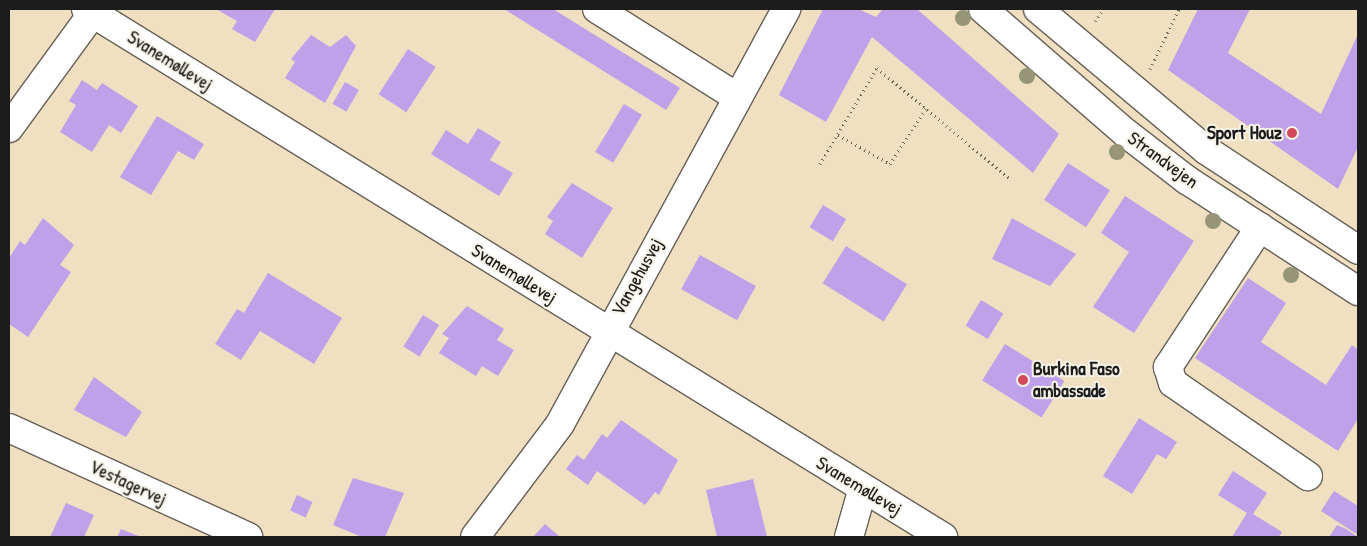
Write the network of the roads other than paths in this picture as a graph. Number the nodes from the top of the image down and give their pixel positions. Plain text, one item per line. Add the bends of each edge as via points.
1 (597, 9) edge
2 (786, 9) edge
3 (983, 9) edge
4 (1038, 9) edge
5 (90, 11) edge
6 (737, 97) junction
7 (9, 128) edge
8 (1260, 227) junction
9 (1358, 250) edge
10 (1358, 291) edge
11 (607, 332) junction
12 (9, 428) edge
13 (1308, 476) dead end
14 (863, 488) junction
15 (248, 537) edge
16 (475, 537) edge
17 (849, 537) edge
18 (943, 537) edge

1 - 6 street
2 - 6 street, Vangehusvej
3 - 8 street, Strandvejen via 1127,134
4 - 9 street, Strandvejen via 1206,150
5 - 7 street
5 - 11 street, Svanemøllevej
6 - 11 street, Vangehusvej
8 - 10 street, Strandvejen
8 - 13 street via 1168,367 1173,383
11 - 14 street, Svanemøllevej
11 - 16 street, Vangehusvej via 560,424
12 - 15 street, Vestagervej
14 - 17 street
14 - 18 street, Svanemøllevej

